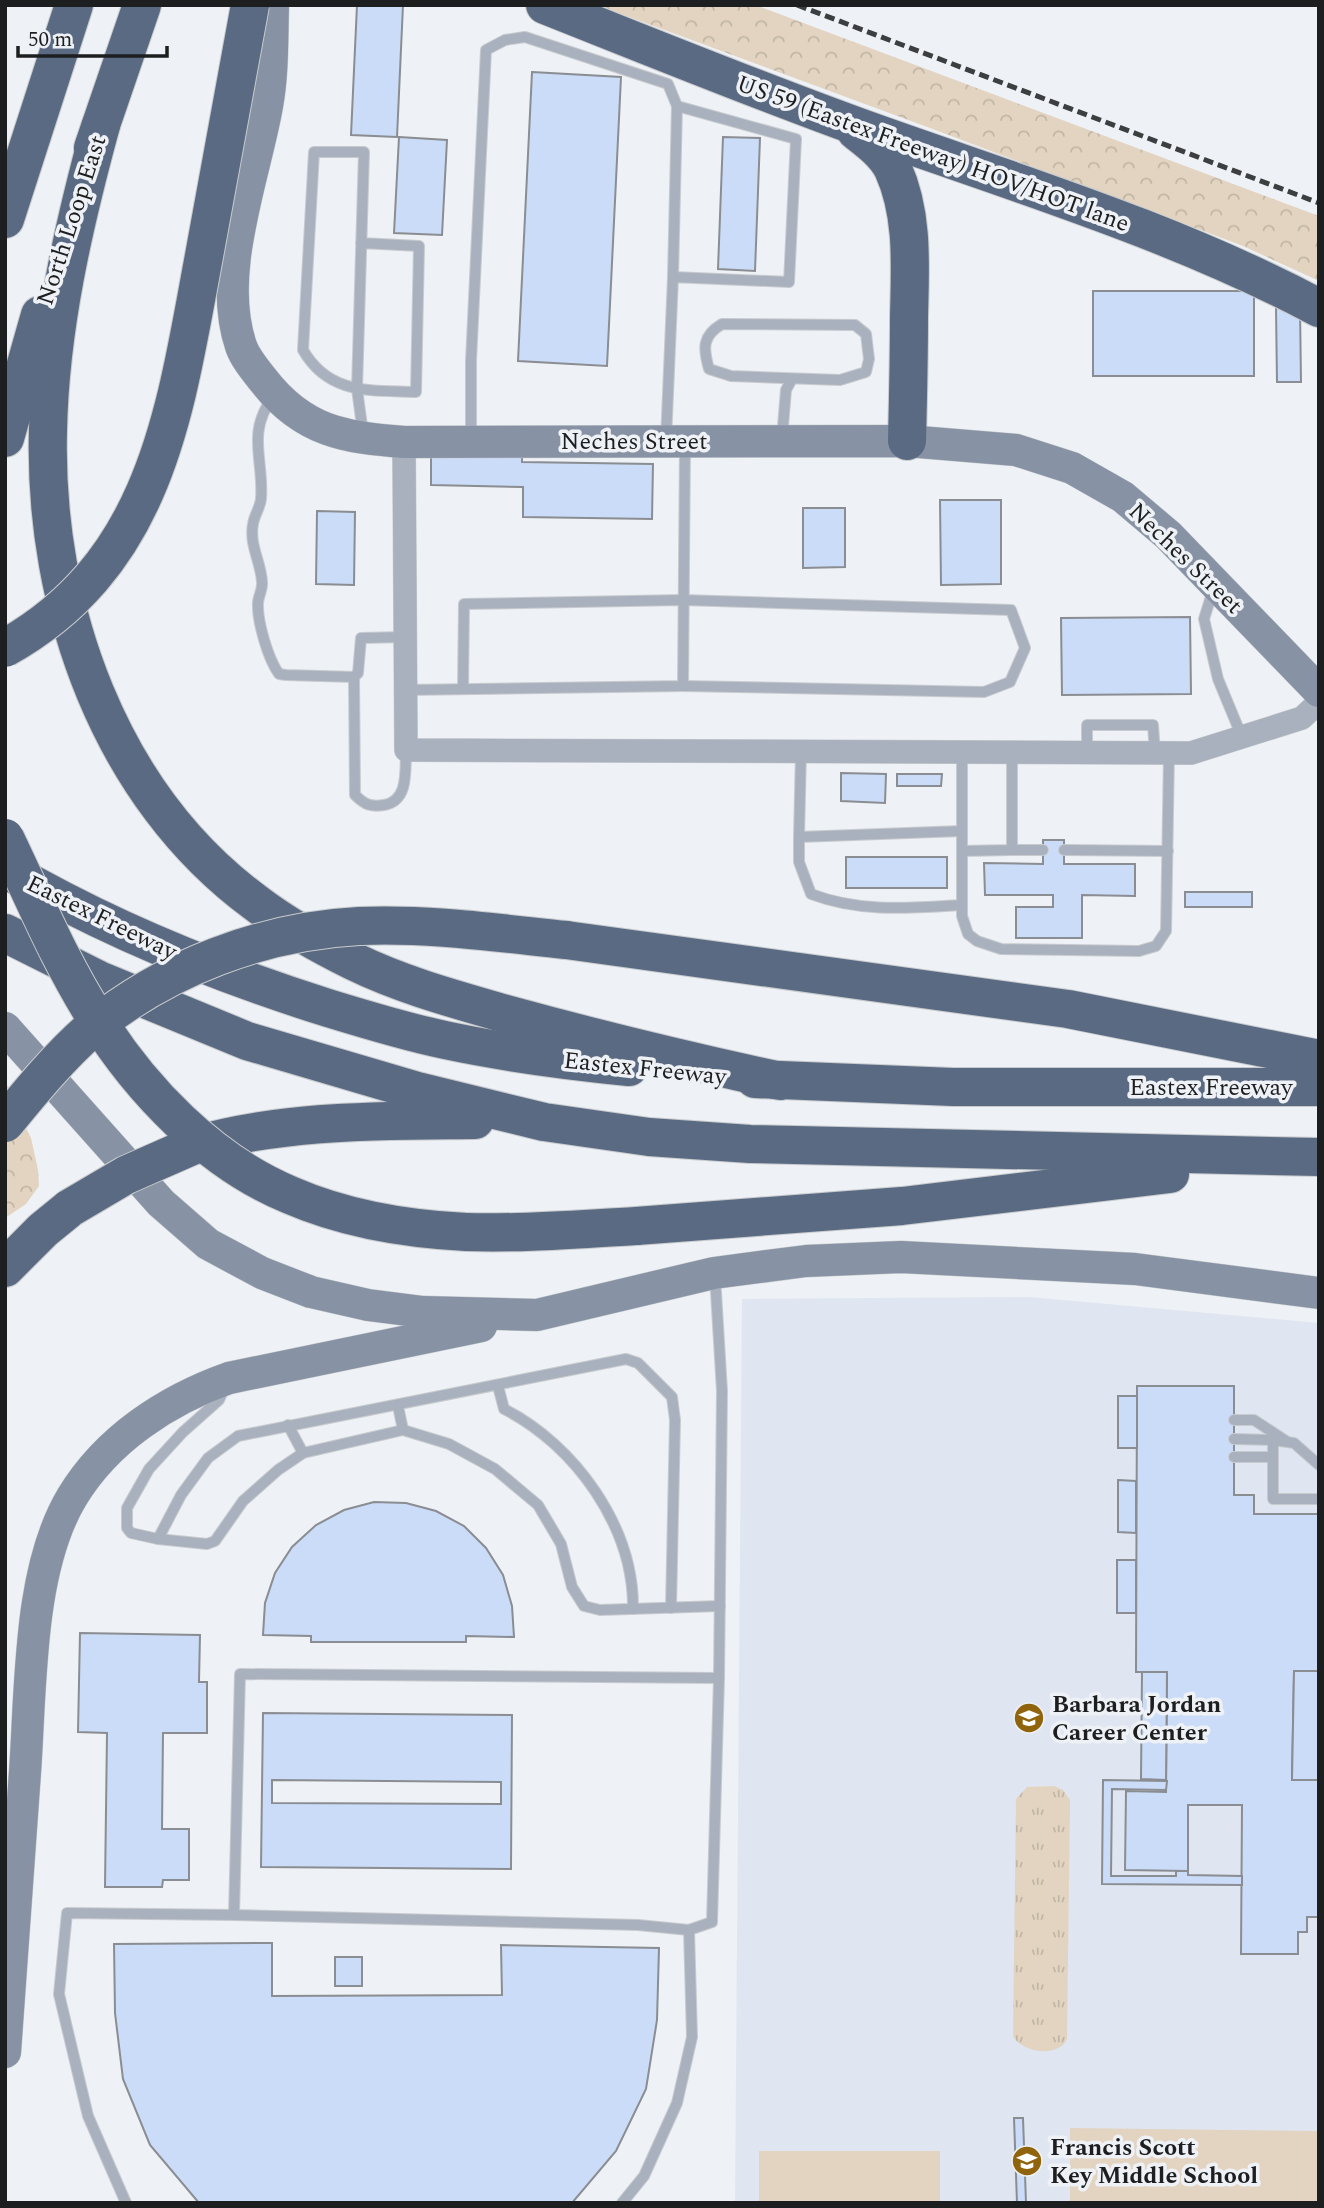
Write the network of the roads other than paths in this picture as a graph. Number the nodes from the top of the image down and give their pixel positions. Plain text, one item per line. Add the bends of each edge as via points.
1 (74, 5) edge
2 (142, 5) edge
3 (250, 5) edge
4 (273, 5) edge
5 (545, 5) edge
6 (677, 106) junction
7 (843, 121) junction
8 (101, 125) junction
9 (5, 219) edge
10 (361, 243) junction
11 (673, 277) junction
12 (1319, 307) edge
13 (792, 379) junction
14 (358, 390) junction
15 (274, 395) junction
16 (5, 438) edge
17 (363, 439) junction
18 (676, 441) junction
19 (781, 441) junction
20 (908, 441) junction
21 (404, 442) junction
22 (471, 442) junction
23 (1215, 584) junction
24 (683, 600) junction
25 (405, 637) junction
26 (5, 648) edge
27 (354, 677) junction
28 (682, 686) junction
29 (463, 689) junction
30 (406, 690) junction
31 (1319, 691) edge
32 (1319, 702) edge
33 (1242, 737) junction
34 (406, 750) junction
35 (801, 752) junction
36 (962, 752) junction
37 (1012, 752) junction
38 (1162, 753) junction
39 (962, 831) junction
40 (799, 836) junction
41 (5, 838) edge
42 (1012, 850) junction
43 (1043, 850) dead end
44 (1064, 850) dead end
45 (962, 851) junction
46 (1168, 851) junction
47 (5, 869) edge
48 (962, 905) junction
49 (5, 933) edge
50 (5, 1028) edge
51 (1319, 1059) edge
52 (780, 1081) junction
53 (1319, 1087) edge
54 (544, 1122) junction
55 (5, 1123) edge
56 (1317, 1157) edge
57 (5, 1268) edge
58 (715, 1273) junction
59 (1319, 1293) edge
60 (537, 1315) junction
61 (229, 1378) junction
62 (498, 1386) junction
63 (398, 1406) junction
64 (1234, 1420) dead end
65 (288, 1425) junction
66 (403, 1430) junction
67 (1234, 1439) dead end
68 (1273, 1440) junction
69 (1286, 1441) junction
70 (303, 1453) junction
71 (1234, 1457) dead end
72 (1273, 1457) junction
73 (1319, 1465) edge
74 (1319, 1499) edge
75 (158, 1539) junction
76 (720, 1606) junction
77 (671, 1608) junction
78 (633, 1609) junction
79 (719, 1678) junction
80 (234, 1915) junction
81 (688, 1930) junction
82 (5, 2052) edge
83 (126, 2203) edge
84 (622, 2203) edge

1 - 9 highway
2 - 8 highway, North Loop East
3 - 26 highway, bridge via 179,388 154,474 125,533 99,568 50,618
4 - 15 main road, Neches Street via 268,104 240,229 233,284 234,318 242,348
5 - 7 highway, US 59 (Eastex Freeway) HOV/HOT lane
6 - 11 lane
6 - 11 lane via 796,139 789,282
6 - 22 lane via 668,84 525,37 486,50
7 - 12 highway, US 59 (Eastex Freeway) HOV/HOT lane via 1106,214 1269,281
7 - 20 highway via 892,166 905,204 910,256
8 - 16 highway, North Loop East
8 - 52 highway via 79,213 55,346 47,433 50,487 59,568 80,656 107,719 153,798 183,836 254,902 356,962 425,990 551,1027
10 - 14 lane
10 - 14 lane via 419,246 416,392
10 - 14 lane via 364,152 314,152 303,350 313,367
11 - 18 lane
13 - 13 lane via 840,380 866,372 866,334 855,325 722,324 710,331 704,351 709,369 731,376
13 - 19 lane via 786,390
14 - 17 lane
15 - 17 main road, Neches Street via 309,423
15 - 27 lane via 263,410 256,440 261,499 253,534 262,583 257,601 263,635 279,674
17 - 21 main road, Neches Street
18 - 19 main road, Neches Street
18 - 22 main road, Neches Street
18 - 24 lane
19 - 20 main road, Neches Street
20 - 23 main road, Neches Street via 1016,450 1072,468 1123,497
21 - 22 main road, Neches Street
21 - 25 street
23 - 31 main road, Neches Street
23 - 33 lane via 1204,619 1218,679
24 - 28 lane
24 - 28 lane via 1011,610 1025,648 1010,682 984,692
24 - 29 lane via 464,604
25 - 27 lane via 361,638
25 - 30 street
27 - 34 lane via 355,795 362,802 372,807 394,804 401,796
28 - 29 lane
29 - 30 lane
30 - 34 street
32 - 33 street via 1302,718
33 - 38 street via 1191,753
34 - 35 street
35 - 36 street
35 - 40 lane
36 - 37 street
36 - 39 lane
37 - 38 street
37 - 42 lane
38 - 46 lane
39 - 40 lane
39 - 45 lane
40 - 48 lane via 799,862 811,894 836,903 887,909
41 - 56 highway, bridge via 96,1019 180,1120 257,1178 345,1215 429,1229 509,1232 636,1226 902,1206
42 - 43 lane
42 - 45 lane
44 - 46 lane
45 - 48 lane
46 - 48 lane via 1166,931 1156,946 1139,951 1001,949 968,934
47 - 52 highway, Eastex Freeway via 210,967 402,1029 537,1056
49 - 54 highway via 99,980 247,1041 417,1091
50 - 60 main road via 161,1203 208,1244 311,1292 368,1305 423,1312
51 - 55 highway, bridge via 1068,1009 566,940 361,926 295,934 239,949 178,974 120,1007 64,1055
52 - 53 highway, Eastex Freeway via 953,1087
54 - 56 highway via 649,1137 750,1144
54 - 57 highway, bridge via 295,1126 232,1134 126,1175 70,1208
58 - 59 main road via 806,1261 901,1257 1135,1269
58 - 60 main road
58 - 76 lane via 722,1391
60 - 61 main road
61 - 75 lane via 219,1400 154,1462 127,1508 131,1533
61 - 82 main road via 171,1402 103,1455 71,1499 49,1554 34,1638
62 - 63 lane
62 - 77 lane via 626,1359 638,1363 673,1397
62 - 78 lane via 504,1409 566,1454 600,1497 625,1561
63 - 65 lane
63 - 66 lane
64 - 69 lane via 1254,1420
65 - 70 lane
65 - 75 lane via 238,1436 208,1458 181,1495
66 - 70 lane
66 - 78 lane via 449,1444 495,1469 538,1505 561,1544 572,1587 584,1606
67 - 68 lane
68 - 69 lane
68 - 72 lane
69 - 73 lane
70 - 75 lane via 243,1501 215,1541
71 - 72 lane
72 - 74 lane via 1273,1499
76 - 77 lane
76 - 79 lane
77 - 78 lane
79 - 80 lane via 240,1674
79 - 81 lane via 712,1922
80 - 81 lane
80 - 83 lane via 67,1913 59,1994 88,2116
81 - 84 lane via 692,2036 677,2104 644,2176

